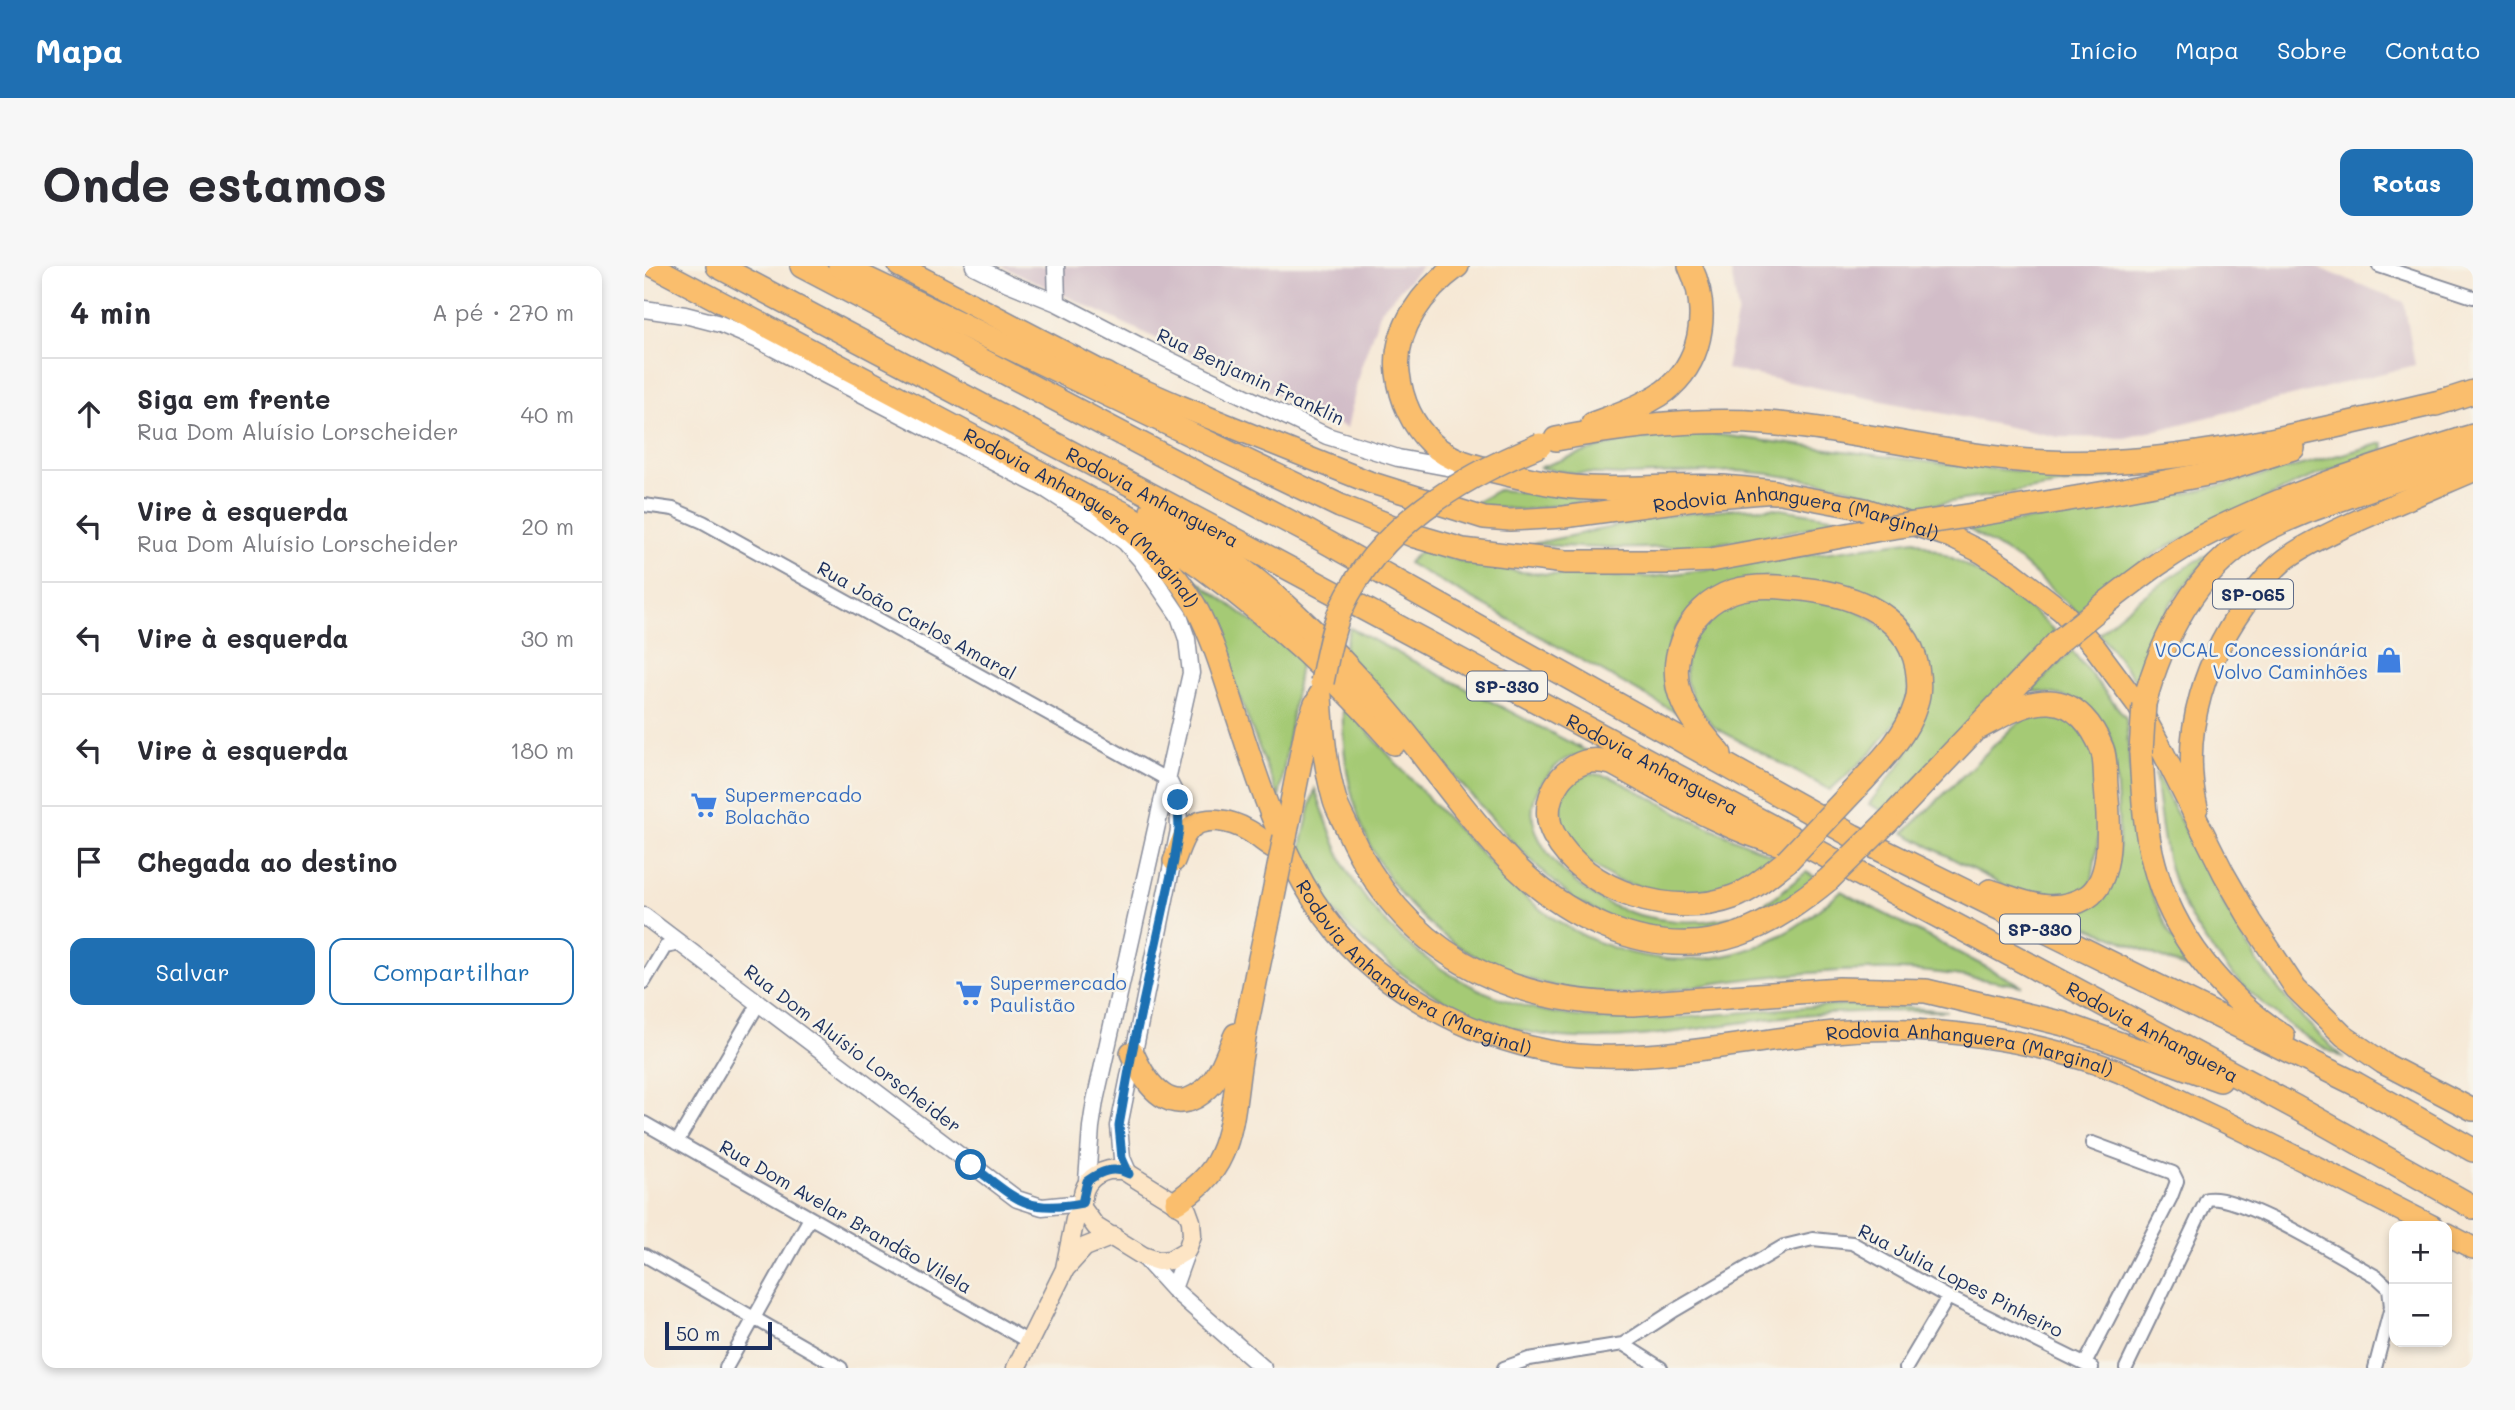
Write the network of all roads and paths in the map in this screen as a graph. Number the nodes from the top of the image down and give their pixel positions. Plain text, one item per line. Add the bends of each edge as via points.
1 (653, 266) edge
2 (718, 266) edge
3 (802, 266) edge
4 (839, 266) edge
5 (899, 266) edge
6 (974, 266) edge
7 (1056, 266) edge
8 (1457, 266) edge
9 (1690, 266) edge
10 (2379, 266) edge
11 (2473, 297) edge
12 (1057, 303) junction
13 (644, 309) edge
14 (1106, 374) junction
15 (2473, 392) edge
16 (2449, 400) junction
17 (1034, 434) junction
18 (2463, 439) edge
19 (1548, 442) junction
20 (2473, 457) edge
21 (2473, 471) edge
22 (1526, 478) junction
23 (1775, 492) junction
24 (1097, 502) junction
25 (644, 505) edge
26 (1510, 556) junction
27 (1320, 696) junction
28 (1980, 727) junction
29 (1729, 765) junction
30 (1168, 780) junction
31 (1466, 808) junction
32 (2203, 834) junction
33 (1287, 853) junction
34 (1174, 861) junction
35 (1912, 866) junction
36 (1829, 868) junction
37 (644, 916) edge
38 (660, 929) junction
39 (681, 944) junction
40 (659, 955) junction
41 (644, 982) edge
42 (1251, 1000) junction
43 (758, 1003) junction
44 (1132, 1053) junction
45 (2356, 1084) junction
46 (2295, 1107) junction
47 (2473, 1110) edge
48 (644, 1123) edge
49 (677, 1142) junction
50 (2092, 1143) dead end
51 (2473, 1150) edge
52 (1129, 1174) junction
53 (1087, 1181) junction
54 (1177, 1202) junction
55 (1082, 1205) junction
56 (2473, 1207) edge
57 (810, 1218) junction
58 (2422, 1221) edge
59 (1113, 1236) junction
60 (2452, 1237) edge
61 (2473, 1248) edge
62 (1187, 1250) junction
63 (644, 1255) edge
64 (1143, 1256) junction
65 (1065, 1269) junction
66 (1173, 1289) junction
67 (1948, 1297) junction
68 (755, 1320) junction
69 (1029, 1342) junction
70 (1623, 1344) junction
71 (2089, 1366) edge
72 (726, 1368) edge
73 (841, 1368) edge
74 (1016, 1368) edge
75 (1263, 1368) edge
76 (1504, 1368) edge
77 (1661, 1368) edge
78 (1906, 1368) edge
79 (2126, 1368) edge
80 (2375, 1368) edge

1 - 24 highway, Rodovia Anhanguera (Marginal)
2 - 17 highway, Rodovia Anhanguera / SP-330
3 - 29 highway, Rodovia Anhanguera / SP-330 via 1305,530
4 - 26 highway via 1340,506 1439,543
5 - 14 highway, Rodovia Anhanguera (Marginal)
6 - 12 street, Rua Benjamin Franklin
7 - 12 street
8 - 22 highway via 1424,295 1412,314 1399,353 1399,385 1413,420 1443,452 1461,462
9 - 19 highway via 1702,323 1696,349 1671,387
10 - 11 street
12 - 22 street, Rua Benjamin Franklin via 1327,436 1434,466
13 - 30 street via 720,324 758,340 1047,490 1125,542 1179,617 1187,639 1191,673
14 - 23 highway, Rodovia Anhanguera (Marginal) via 1312,461 1483,518 1564,517
14 - 26 highway via 1147,399 1331,485
15 - 16 highway
16 - 19 highway via 2255,443 2109,461 2052,463 1966,456 1768,424 1691,421
16 - 26 highway, bridge via 2218,472 1711,560 1566,562
17 - 31 highway via 1232,562 1270,592 1382,705
17 - 36 highway, Rodovia Anhanguera / SP-330 via 1233,538
18 - 28 highway, bridge via 2283,499 2214,530 2151,567 2058,642
19 - 27 highway, bridge via 1460,484 1386,542 1340,610
20 - 45 highway, bridge via 2295,516 2237,548 2196,591 2178,618 2151,675 2144,704 2143,789 2154,864 2182,932 2198,956 2249,1010
21 - 32 highway, SP-065 via 2288,557 2242,608 2213,661 2194,721 2191,762
22 - 23 highway via 1585,488 1720,487
23 - 32 highway, Rodovia Anhanguera (Marginal) via 1865,509 1951,537 2012,572 2052,603 2094,646 2137,704
24 - 31 highway via 1121,510 1233,591 1357,701 1429,782
24 - 33 highway, Rodovia Anhanguera (Marginal) via 1156,553 1198,611
25 - 30 street, Rua João Carlos Amaral via 673,509 702,523
27 - 42 highway, bridge via 1307,727
27 - 46 highway via 1331,784 1357,851 1402,913 1445,952 1491,978 1600,1004 1839,989 1926,991 2064,1024
28 - 35 highway via 2033,703 2051,702 2068,705 2095,732 2104,752 2109,825 2108,854 2097,887 2071,905 2050,909
28 - 36 highway, bridge via 1887,822
29 - 35 highway, Rodovia Anhanguera / SP-330
29 - 36 highway, bridge via 1693,722 1677,689 1678,657 1686,631 1704,607 1736,590 1809,589 1882,614 1906,637 1915,657 1919,687 1917,703 1901,736 1854,790 1787,861 1732,897 1671,904 1641,900 1611,888 1579,865 1553,833 1549,819 1553,789 1570,769 1586,761 1612,763 1743,832
30 - 34 street via 1180,813
30 - 53 street via 1096,1101
31 - 36 highway via 1496,846 1549,897 1612,930 1648,940 1693,944 1739,934 1778,916
32 - 47 highway, Rodovia Anhanguera (Marginal) via 2251,921 2296,989 2344,1035 2383,1063
33 - 34 highway via 1235,824 1205,821 1189,829
33 - 58 highway, Rodovia Anhanguera (Marginal) via 1317,907 1355,953 1426,1004 1496,1037 1550,1051 1590,1055 1661,1052 1830,1032 1919,1030 2013,1041 2114,1070
34 - 44 street
35 - 45 highway, Rodovia Anhanguera / SP-330
36 - 46 highway, Rodovia Anhanguera / SP-330
37 - 38 street, Rua Dom Aluísio Lorscheider
38 - 39 street, Rua Dom Aluísio Lorscheider
38 - 40 street
39 - 40 street via 665,947
39 - 43 street, Rua Dom Aluísio Lorscheider
40 - 41 street
42 - 44 highway via 1224,1064 1209,1087 1186,1101 1174,1101 1157,1092
42 - 54 highway via 1222,1154 1206,1179
43 - 49 street
43 - 55 street, Rua Dom Aluísio Lorscheider via 1017,1199 1042,1207
44 - 52 street via 1119,1126 1122,1158
45 - 51 highway, Rodovia Anhanguera / SP-330
46 - 56 highway, Rodovia Anhanguera / SP-330
48 - 49 street, Rua Dom Avelar Brandão Vilela
49 - 57 street, Rua Dom Avelar Brandão Vilela
50 - 71 street via 2173,1173 2177,1181
52 - 53 main road via 1109,1170
52 - 54 main road
53 - 55 main road
54 - 62 main road via 1191,1221
55 - 59 main road via 1096,1227
55 - 65 main road
57 - 68 street
57 - 69 street, Rua Dom Avelar Brandão Vilela
59 - 64 main road
59 - 65 main road via 1085,1247
60 - 61 highway
62 - 64 main road via 1170,1260
62 - 66 street
63 - 68 street
64 - 66 street
65 - 69 main road
66 - 75 street
67 - 70 street, Rua Julia Lopes Pinheiro via 1852,1244 1812,1239 1784,1246
67 - 71 street, Rua Julia Lopes Pinheiro
67 - 78 street
68 - 72 street
68 - 73 street
69 - 74 main road
70 - 76 street, Rua Julia Lopes Pinheiro via 1529,1359
70 - 77 street
79 - 80 street via 2207,1199 2214,1198 2253,1210 2377,1277 2389,1288 2390,1307

